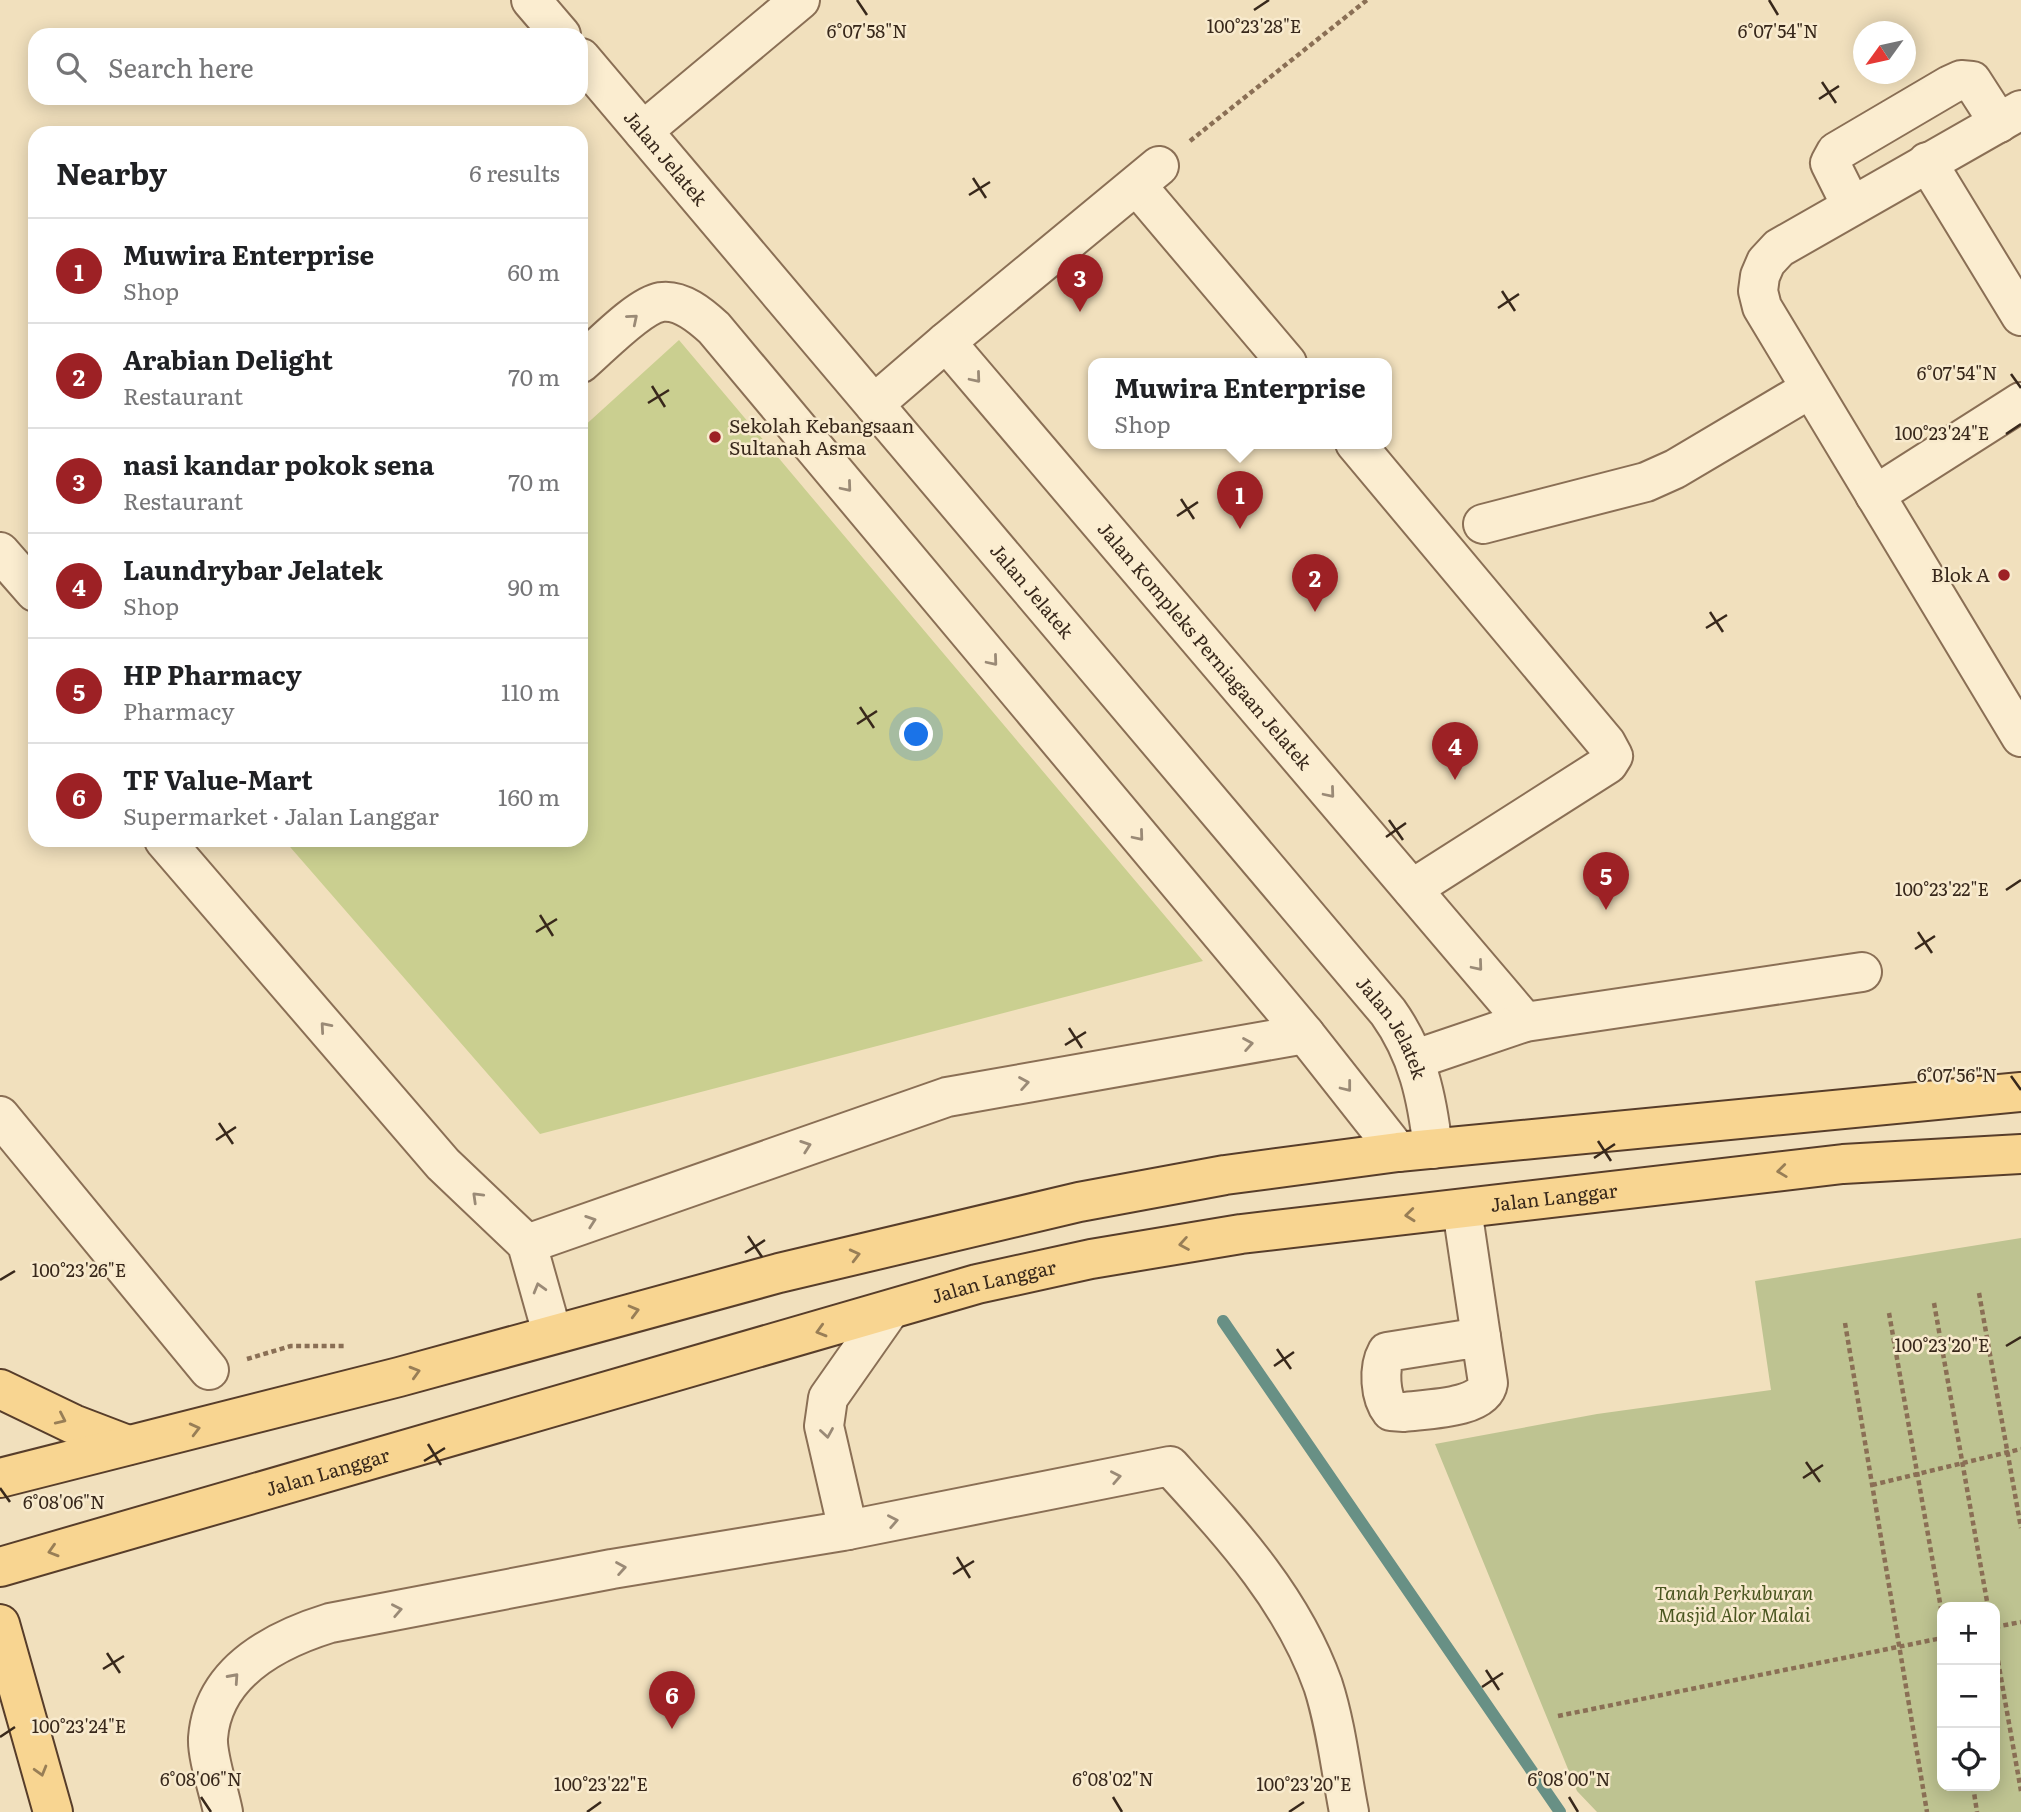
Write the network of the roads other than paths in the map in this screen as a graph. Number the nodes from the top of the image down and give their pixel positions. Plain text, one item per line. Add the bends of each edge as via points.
1 (531, 0) edge
2 (800, 0) edge
3 (555, 28) edge
4 (588, 66) edge
5 (2010, 117) edge
6 (643, 131) junction
7 (1927, 162) junction
8 (1851, 205) junction
9 (2021, 316) edge
10 (946, 342) junction
11 (588, 357) edge
12 (1283, 358) edge
13 (1811, 389) junction
14 (2021, 402) edge
15 (874, 404) junction
16 (1360, 449) edge
17 (1875, 495) junction
18 (1483, 524) dead end
19 (0, 552) edge
20 (28, 584) edge
21 (2021, 737) edge
22 (170, 847) edge
23 (1412, 889) junction
24 (1861, 972) dead end
25 (1525, 1022) junction
26 (1305, 1034) junction
27 (1416, 1059) junction
28 (2021, 1092) edge
29 (0, 1116) edge
30 (1416, 1150) junction
31 (2021, 1154) edge
32 (1843, 1164) junction
33 (2021, 1179) edge
34 (1462, 1209) junction
35 (527, 1244) junction
36 (889, 1311) junction
37 (552, 1333) junction
38 (1481, 1337) dead end
39 (209, 1370) road end
40 (0, 1389) edge
41 (128, 1446) junction
42 (0, 1478) edge
43 (848, 1530) junction
44 (0, 1567) edge
45 (0, 1624) edge
46 (52, 1812) edge
47 (223, 1812) edge
48 (1349, 1812) edge

1 - 3 street
2 - 6 street
4 - 6 street, Jalan Jelatek
5 - 7 street
5 - 8 street via 1972,81 1950,85 1836,152 1830,163
6 - 15 street, Jalan Jelatek
7 - 8 street
7 - 9 street
8 - 13 street via 1779,248 1760,276 1762,307
10 - 12 street via 1148,176
10 - 15 street
10 -> 23 street, Jalan Kompleks Perniagaan Jelatek
11 -> 26 street via 643,311 661,302 681,306 706,321
13 - 17 street
13 - 18 street via 1646,482
14 - 17 street
15 - 27 street, Jalan Jelatek via 1388,1012
16 - 23 street via 1613,756 1608,764
17 - 21 street
19 - 20 street
35 -> 22 street via 443,1164
23 -> 25 street, Jalan Kompleks Perniagaan Jelatek
24 - 25 street
25 - 27 street
26 -> 30 street
35 -> 26 street via 947,1097
27 - 30 street, Jalan Jelatek via 1429,1113
28 - 30 main road
29 - 39 street
37 -> 30 main road via 1079,1202 1225,1175
31 - 32 main road, Jalan Langgar
32 - 33 main road
32 -> 34 main road, Jalan Langgar
34 -> 36 main road, Jalan Langgar via 1241,1234 1091,1259 977,1284
34 - 38 street
37 -> 35 street
36 -> 43 street via 828,1398 824,1426
36 -> 44 main road, Jalan Langgar
41 -> 37 main road
40 -> 41 main road
41 - 42 main road
47 -> 43 street via 208,1739 219,1695 250,1661 292,1635 330,1623 599,1572
43 -> 48 street via 1170,1466 1241,1544 1293,1616 1323,1687
45 -> 46 main road

